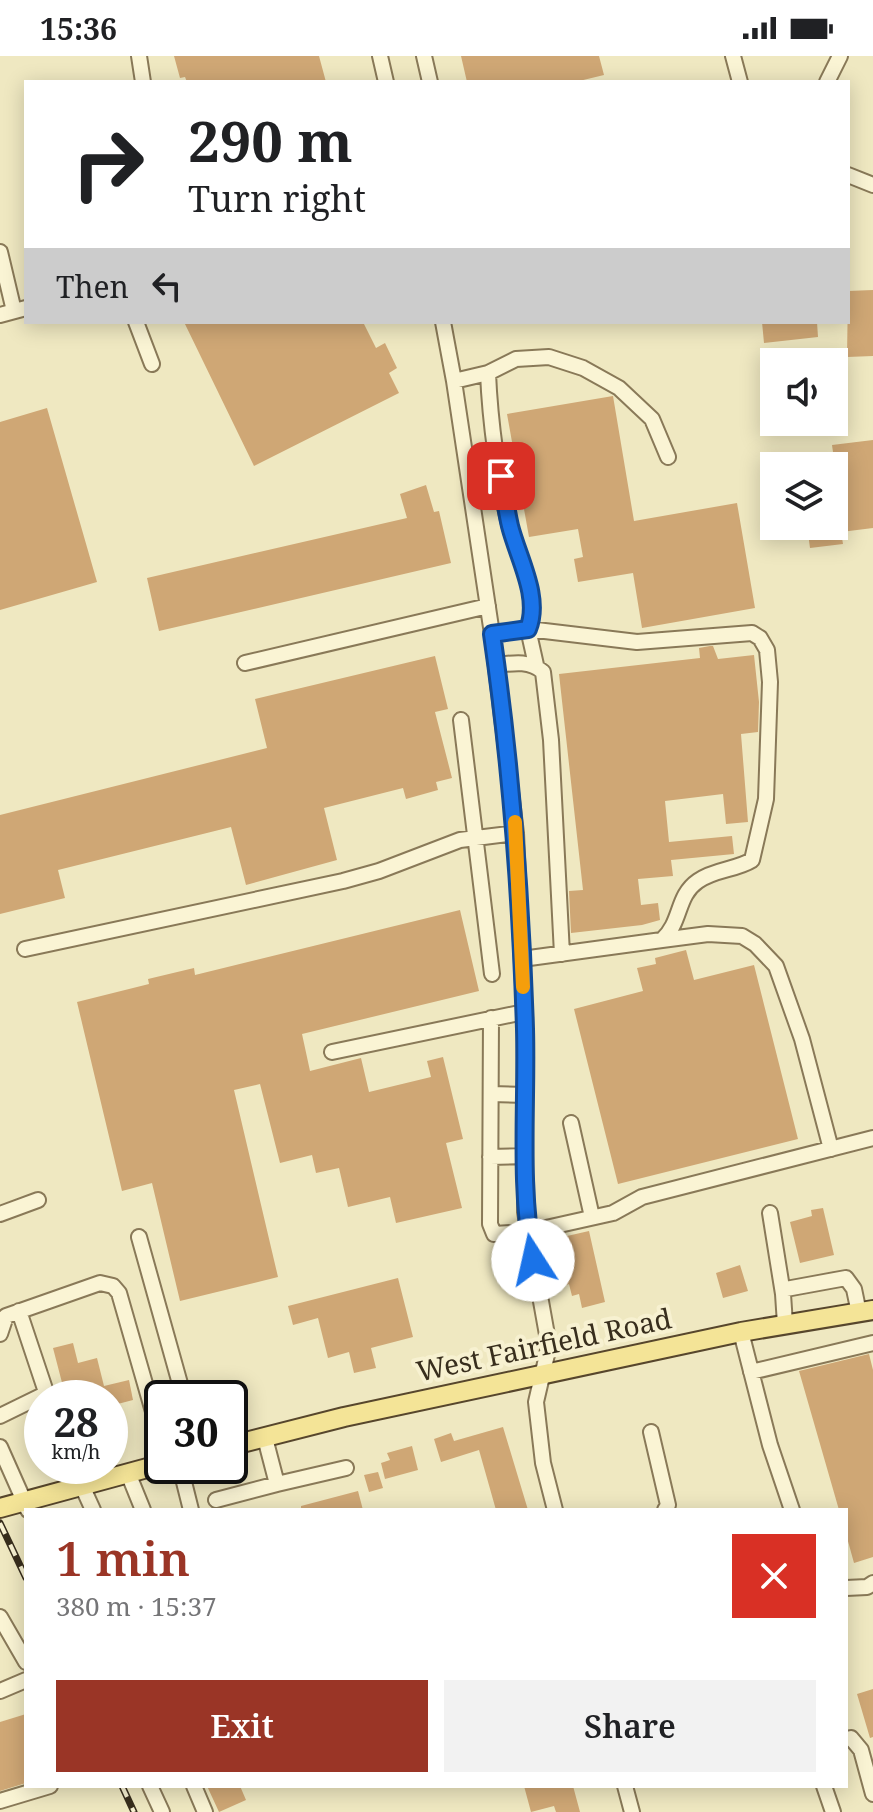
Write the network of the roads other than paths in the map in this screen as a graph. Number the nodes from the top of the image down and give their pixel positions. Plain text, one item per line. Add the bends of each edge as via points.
1 (139, 56) edge
2 (380, 56) edge
3 (424, 56) edge
4 (733, 56) edge
5 (840, 56) edge
6 (143, 80) edge
7 (386, 80) edge
8 (430, 80) edge
9 (739, 80) edge
10 (828, 80) edge
11 (850, 176) edge
12 (873, 185) edge
13 (0, 252) edge
14 (13, 311) edge
15 (137, 324) edge
16 (443, 324) edge
17 (152, 364) dead end
18 (488, 373) junction
19 (454, 381) junction
20 (668, 457) dead end
21 (488, 606) junction
22 (528, 629) junction
23 (492, 634) junction
24 (245, 663) dead end
25 (497, 665) junction
26 (536, 665) junction
27 (461, 720) dead end
28 (516, 833) junction
29 (475, 838) junction
30 (662, 940) junction
31 (25, 949) dead end
32 (562, 954) junction
33 (522, 959) junction
34 (492, 974) dead end
35 (524, 1012) junction
36 (491, 1018) junction
37 (332, 1052) dead end
38 (491, 1094) junction
39 (525, 1095) junction
40 (571, 1123) dead end
41 (873, 1138) edge
42 (831, 1149) junction
43 (525, 1156) junction
44 (490, 1157) junction
45 (38, 1200) dead end
46 (770, 1213) dead end
47 (0, 1214) edge
48 (592, 1217) junction
49 (528, 1232) junction
50 (139, 1237) dead end
51 (783, 1294) junction
52 (19, 1311) junction
53 (866, 1312) edge
54 (785, 1324) junction
55 (741, 1332) junction
56 (0, 1334) edge
57 (873, 1343) edge
58 (751, 1372) junction
59 (543, 1374) junction
60 (43, 1380) edge
61 (144, 1380) edge
62 (179, 1380) edge
63 (24, 1406) edge
64 (0, 1416) edge
65 (651, 1432) dead end
66 (265, 1438) junction
67 (248, 1442) edge
68 (0, 1447) edge
69 (346, 1468) dead end
70 (144, 1469) edge
71 (128, 1473) joint
72 (88, 1484) edge
73 (184, 1484) edge
74 (277, 1484) junction
75 (81, 1486) junction
76 (216, 1500) dead end
77 (26, 1506) edge
78 (0, 1508) edge
79 (92, 1508) edge
80 (142, 1508) edge
81 (190, 1508) edge
82 (554, 1508) edge
83 (666, 1508) edge
84 (791, 1508) edge
85 (873, 1583) edge
86 (848, 1588) edge
87 (0, 1617) edge
88 (24, 1659) edge
89 (24, 1681) edge
90 (0, 1691) edge
91 (848, 1739) edge
92 (43, 1788) edge
93 (151, 1788) edge
94 (195, 1788) edge
95 (626, 1788) edge
96 (825, 1788) edge
97 (873, 1794) edge
98 (0, 1801) edge
99 (162, 1812) edge
100 (205, 1812) edge
101 (632, 1812) edge
102 (833, 1812) edge

1 - 6 street
2 - 7 street
3 - 8 street
4 - 9 street
5 - 10 street
11 - 12 street
13 - 14 street
15 - 17 street
16 - 19 street
18 - 19 street
18 - 20 street via 527,358 549,357 583,368 619,388 652,419
18 - 22 street via 510,529 534,614
19 - 21 street
21 - 23 street
21 - 24 street
22 - 23 street
22 - 26 street
22 - 30 street via 637,642 752,633 767,650 766,799 752,860 697,881
23 - 25 street
25 - 26 street
25 - 28 street
26 - 32 street via 543,672 551,740
27 - 29 street
28 - 29 street
28 - 33 street
29 - 31 street via 343,881
29 - 34 street
30 - 32 street
30 - 42 street via 742,936 776,966
32 - 33 street
33 - 35 street
35 - 36 street
35 - 39 street
36 - 37 street
36 - 38 street
38 - 39 street
38 - 44 street
39 - 43 street
40 - 48 street
41 - 42 street
42 - 48 street via 642,1197 613,1213
43 - 44 street
43 - 49 street
44 - 49 street via 494,1234
45 - 47 street
46 - 51 street
48 - 49 street
49 - 59 street via 549,1346
50 - 62 street
51 - 53 street via 786,1289 846,1278
51 - 54 street
52 - 56 street via 6,1316
52 - 60 street
52 - 61 street via 100,1283 113,1286
53 - 54 main road, West Fairfield Road
54 - 55 main road, West Fairfield Road
55 - 58 street
55 - 59 main road, West Fairfield Road
57 - 58 street
58 - 84 street
59 - 66 main road, West Fairfield Road
59 - 82 street via 536,1402
63 - 64 street
65 - 83 street
66 - 67 main road, West Fairfield Road
66 - 74 street
68 - 77 street
69 - 74 street
70 - 71 main road
71 - 80 street
72 - 75 main road
73 - 81 street
74 - 76 street
75 - 77 main road
75 - 79 street
77 - 78 main road
85 - 86 street
87 - 88 street
89 - 90 street
91 - 97 street via 861,1750
92 - 98 street
93 - 99 street
94 - 100 street
95 - 101 street
96 - 102 street

